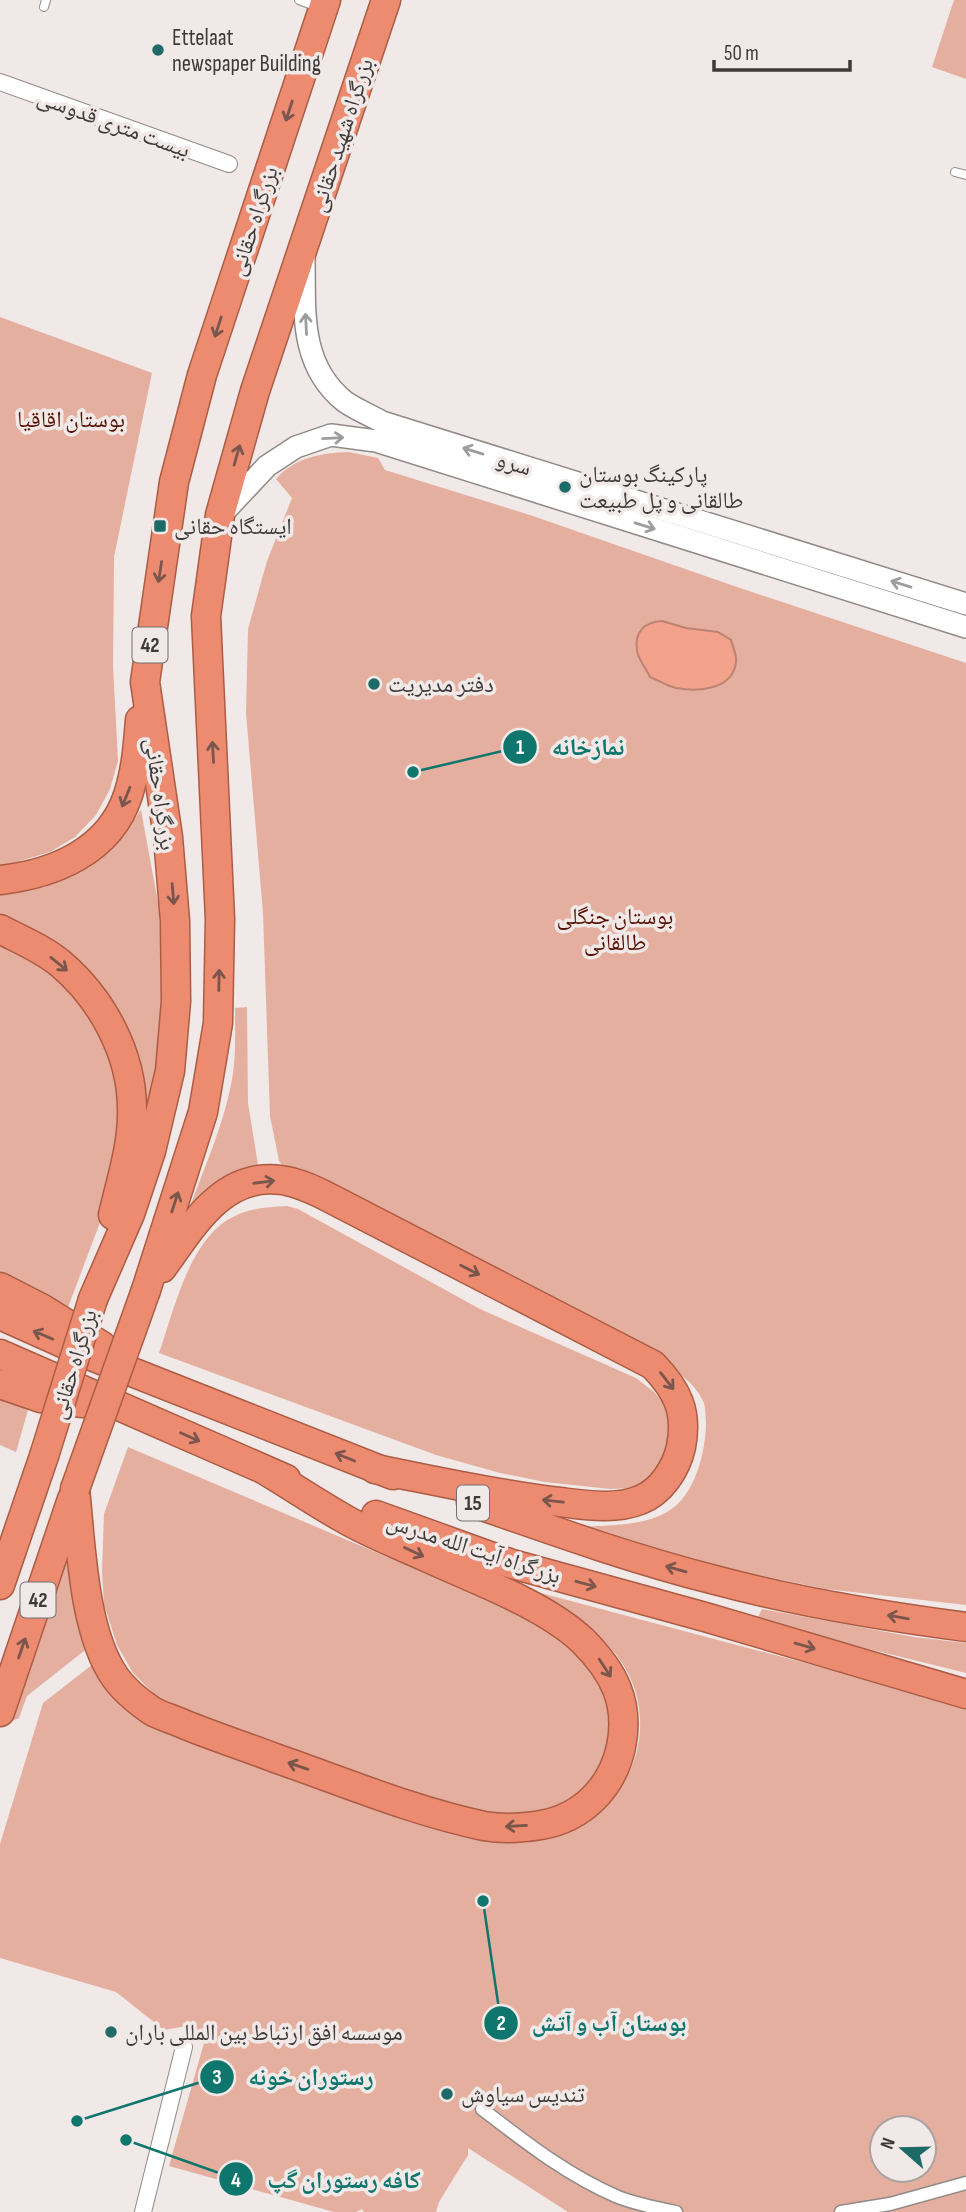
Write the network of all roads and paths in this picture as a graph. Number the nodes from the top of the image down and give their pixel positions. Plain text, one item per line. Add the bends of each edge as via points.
1 (316, 3) edge
2 (385, 8) edge
3 (0, 82) edge
4 (229, 164) dead end
5 (955, 172) dead end
6 (966, 176) edge
7 (304, 247) junction
8 (220, 515) junction
9 (966, 604) edge
10 (966, 627) edge
11 (145, 682) junction
12 (0, 880) edge
13 (0, 929) edge
14 (0, 1287) edge
15 (146, 1290) junction
16 (93, 1299) junction
17 (0, 1315) edge
18 (0, 1354) edge
19 (0, 1384) edge
20 (167, 1386) junction
21 (128, 1409) junction
22 (44, 1456) junction
23 (375, 1469) junction
24 (268, 1472) junction
25 (75, 1489) junction
26 (0, 1521) edge
27 (0, 1585) edge
28 (966, 1627) edge
29 (966, 1693) edge
30 (0, 1712) edge
31 (184, 2047) dead end
32 (482, 2109) dead end
33 (966, 2183) edge
34 (143, 2212) edge
35 (676, 2212) edge
36 (841, 2212) edge

1 -> 11 highway, بزرگراه حقانی / 42 via 177,468
2 - 7 highway, بزرگراه شهید حقانی / 42
3 - 4 street, بیست متری قدوسی
5 - 6 lane
8 -> 7 highway, بزرگراه حقانی / 42 via 255,391
9 -> 7 street, سرو via 382,422 344,401 317,370 306,334
8 -> 10 street, سرو via 267,466 296,447 331,435 376,441
15 -> 8 highway, بزرگراه حقانی / 42 via 203,1112 218,1023 220,919 206,616
11 -> 12 highway via 135,769 128,797 110,826 86,852 67,864
11 -> 16 highway, بزرگراه حقانی / 42 via 168,837 176,1001 170,1071 151,1151
13 -> 16 highway via 60,963 83,986 108,1021 131,1086 130,1135
14 - 20 highway
15 -> 23 highway via 192,1224 223,1194 260,1181 280,1180 323,1194 653,1365 678,1396 683,1417 678,1458 669,1477 640,1500 619,1504 528,1499
15 - 25 highway, بزرگراه حقانی / 42, bridge
16 - 22 highway, بزرگراه حقانی / 42, bridge
20 -> 17 highway, بزرگراه آیت الله مدرس / 15
18 - 21 highway, بزرگراه آیت الله مدرس / 15
19 - 21 highway via 41,1398
23 -> 20 highway, بزرگراه آیت الله مدرس / 15
21 -> 24 highway, بزرگراه آیت الله مدرس / 15
22 - 26 highway
22 - 27 highway, بزرگراه حقانی / 42
28 -> 23 highway, بزرگراه آیت الله مدرس / 15 via 835,1607 715,1580 584,1541
24 -> 25 highway via 345,1520 536,1608 585,1643 603,1663 625,1713 620,1751 598,1795 579,1810 541,1825 489,1827 400,1801 154,1712 116,1679 96,1637
24 -> 29 highway, بزرگراه آیت الله مدرس / 15 via 512,1564
30 -> 25 highway, بزرگراه حقانی / 42
31 - 34 street
32 - 35 street via 541,2154 590,2183 620,2197
33 - 36 street

